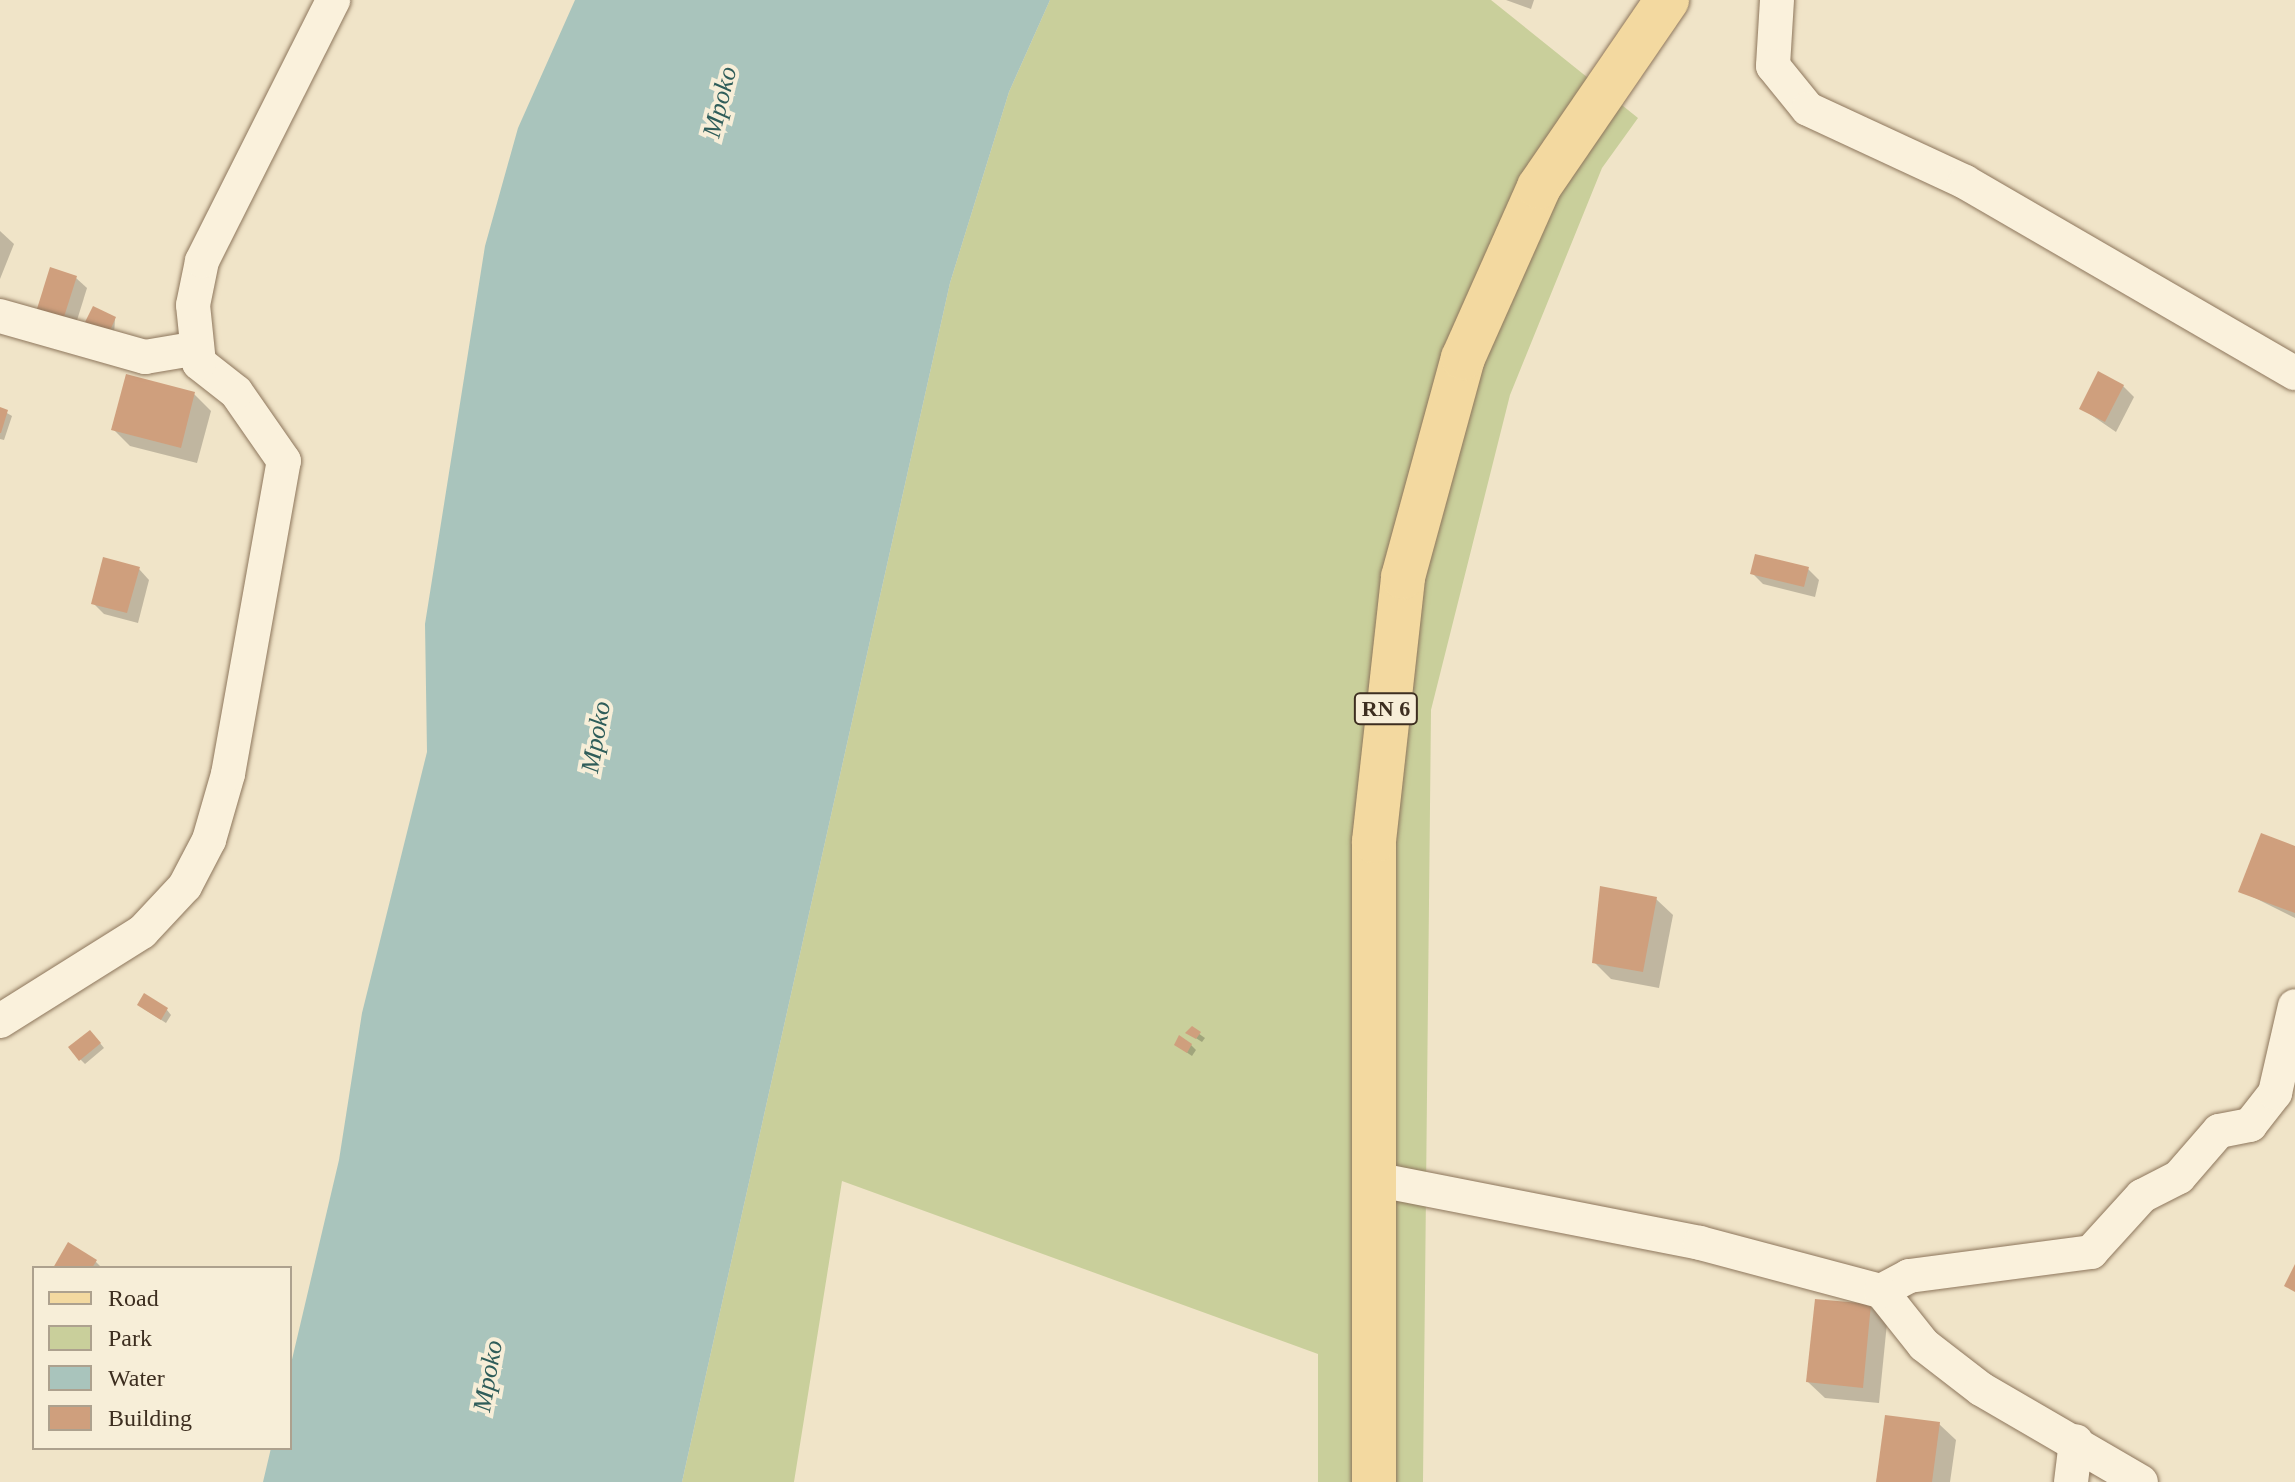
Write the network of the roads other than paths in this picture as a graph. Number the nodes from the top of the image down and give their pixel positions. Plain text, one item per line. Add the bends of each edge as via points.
1 (333, 0) edge
2 (1667, 0) edge
3 (1777, 0) edge
4 (0, 316) edge
5 (192, 349) junction
6 (2295, 373) edge
7 (2295, 1006) edge
8 (0, 1021) edge
9 (1374, 1179) junction
10 (1881, 1291) junction
11 (2076, 1441) junction
12 (1374, 1482) edge
13 (2071, 1482) edge
14 (2141, 1482) edge

1 - 5 street via 202,261
2 - 9 main road, RN 6 via 1588,106 1539,187 1463,358 1403,577 1374,841
3 - 6 street via 1773,66 1808,109 1965,182
4 - 5 street via 145,357
5 - 8 street via 271,433 284,461 228,774 185,886 142,932
7 - 10 street via 2275,1093 2250,1125 2219,1131 2179,1177 2142,1196 2091,1252 1909,1276
9 - 10 street via 1700,1243
9 - 12 main road, RN 6
10 - 11 street via 1924,1345 1981,1389
11 - 13 street
11 - 14 street

